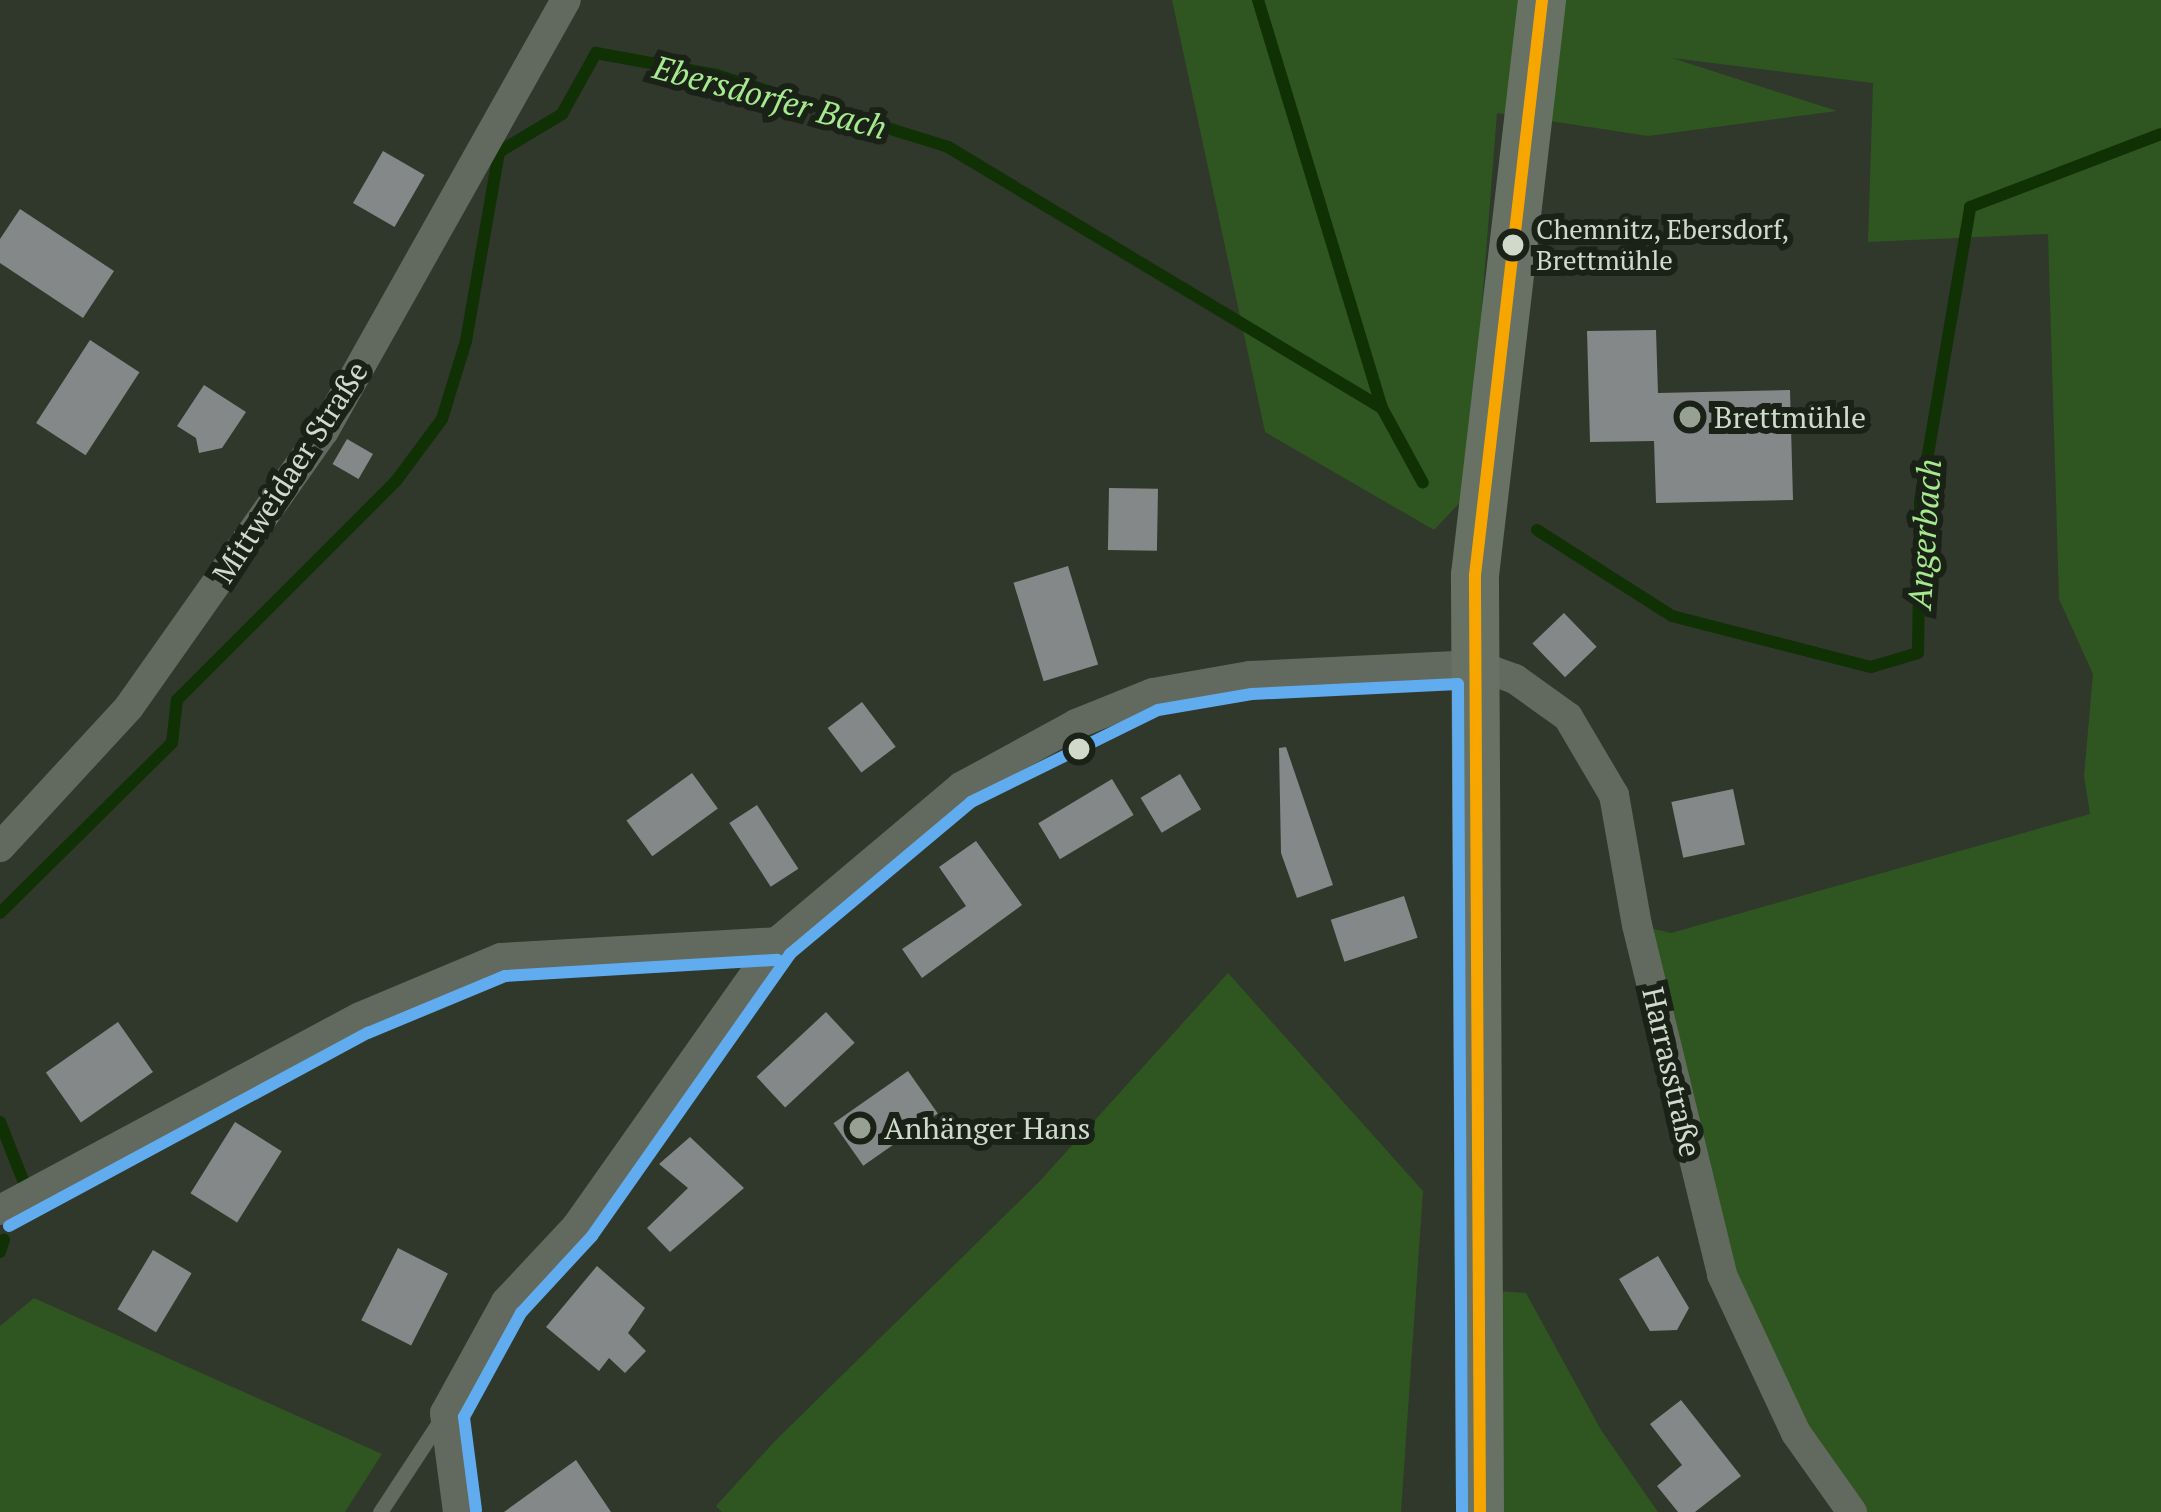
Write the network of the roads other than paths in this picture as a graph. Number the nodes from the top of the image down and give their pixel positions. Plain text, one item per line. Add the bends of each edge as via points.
1 (566, 0) edge
2 (1542, 0) edge
3 (1476, 665) junction
4 (0, 848) edge
5 (777, 942) junction
6 (0, 1210) edge
7 (445, 1413) junction
8 (380, 1512) edge
9 (458, 1512) edge
10 (1480, 1512) edge
11 (1852, 1512) edge

1 - 4 street, Mittweidaer Straße via 324,431 129,707
2 - 3 main road via 1484,472
3 - 5 street via 1250,676 1154,693 1076,724 962,787
3 - 10 main road
3 - 11 street, Harrasstraße via 1515,679 1568,717 1606,777 1722,1275 1796,1433
5 - 6 street via 501,958 360,1017
5 - 7 street via 578,1226 506,1302
7 - 8 lane
7 - 9 street

